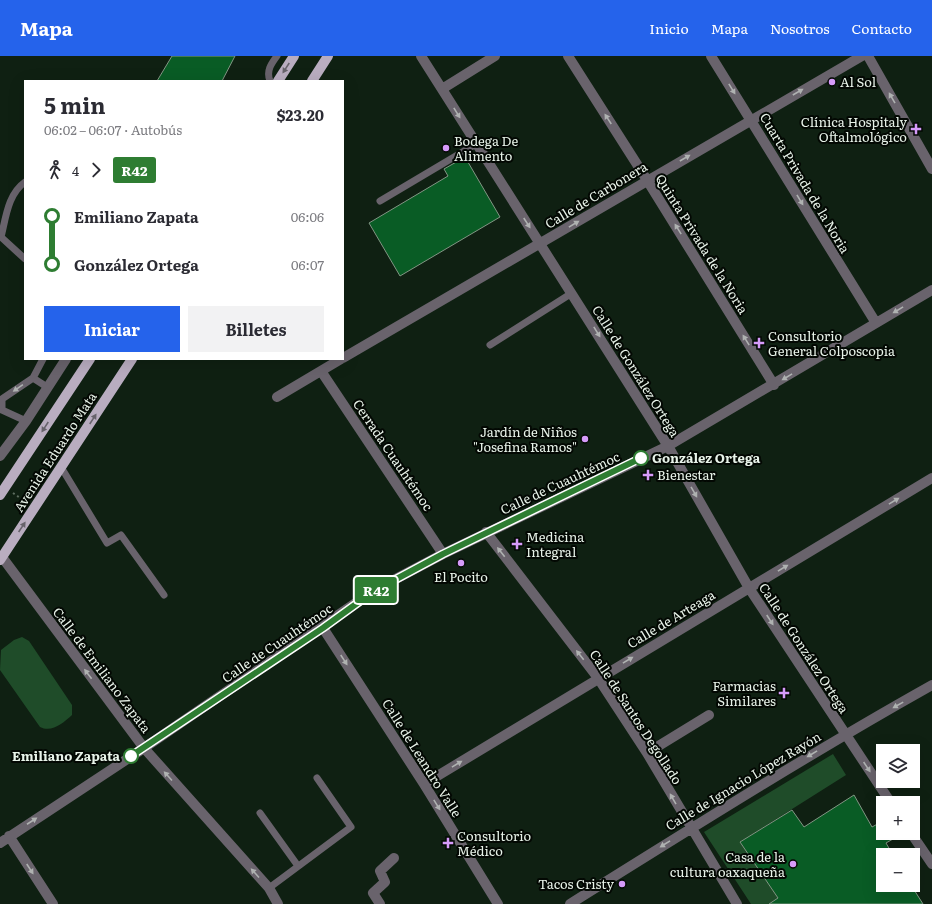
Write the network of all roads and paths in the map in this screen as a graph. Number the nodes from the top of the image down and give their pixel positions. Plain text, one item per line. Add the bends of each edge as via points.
1 (277, 56) edge
2 (294, 56) edge
3 (328, 56) edge
4 (421, 56) edge
5 (495, 56) edge
6 (568, 56) edge
7 (711, 56) edge
8 (862, 56) edge
9 (868, 56) edge
10 (270, 80) edge
11 (279, 80) edge
12 (313, 80) edge
13 (442, 89) junction
14 (751, 119) junction
15 (476, 144) junction
16 (932, 168) edge
17 (647, 180) junction
18 (24, 183) edge
19 (380, 201) dead end
20 (540, 243) junction
21 (24, 258) edge
22 (932, 290) edge
23 (572, 293) junction
24 (876, 323) junction
25 (490, 345) dead end
26 (344, 358) edge
27 (42, 360) edge
28 (65, 360) edge
29 (89, 360) edge
30 (131, 360) edge
31 (340, 360) edge
32 (321, 371) junction
33 (33, 378) junction
34 (774, 385) junction
35 (47, 387) junction
36 (277, 397) dead end
37 (26, 421) junction
38 (668, 446) junction
39 (0, 456) edge
40 (61, 467) junction
41 (932, 478) edge
42 (2, 491) edge
43 (35, 507) junction
44 (486, 532) junction
45 (443, 554) junction
46 (1, 559) edge
47 (749, 588) junction
48 (164, 595) dead end
49 (323, 628) junction
50 (598, 678) junction
51 (932, 686) edge
52 (709, 715) dead end
53 (845, 734) junction
54 (144, 748) junction
55 (646, 753) junction
56 (317, 778) dead end
57 (424, 784) junction
58 (886, 796) edge
59 (260, 813) dead end
60 (690, 828) junction
61 (9, 836) junction
62 (916, 840) edge
63 (0, 843) edge
64 (394, 858) dead end
65 (932, 864) edge
66 (298, 866) junction
67 (268, 888) junction
68 (53, 904) edge
69 (278, 904) edge
70 (380, 904) edge
71 (498, 904) edge
72 (570, 904) edge
73 (737, 904) edge

1 - 10 lane via 270,66
2 -> 11 main road
3 - 12 main road
4 - 13 street, Calle de González Ortega
5 - 13 street
17 -> 6 street, Quinta Privada de la Noria
7 -> 14 street, Cuarta Privada de la Noria
14 -> 8 street, Calle de Carbonera
16 -> 9 street
13 -> 15 street, Calle de González Ortega
17 -> 14 street, Calle de Carbonera
14 -> 24 street, Cuarta Privada de la Noria
15 - 19 lane
15 -> 20 street, Calle de González Ortega
20 -> 17 street, Calle de Carbonera
34 -> 17 street, Quinta Privada de la Noria
18 - 21 lane via 14,191 1,237
20 - 23 street, Calle de González Ortega
20 - 26 street, Calle de Carbonera
22 -> 24 street, Calle de Cuauhtémoc
23 - 25 lane
23 -> 38 street, Calle de González Ortega
24 -> 34 street, Calle de Cuauhtémoc
27 - 33 lane
28 - 35 street
29 -> 42 main road, Avenida Eduardo Mata
40 -> 30 main road, Avenida Eduardo Mata
31 - 32 street, Calle de Carbonera
32 - 36 street, Calle de Carbonera
32 - 45 street, Cerrada Cuauhtémoc
33 - 35 lane
33 -> 37 lane via 2,399 2,410
34 - 38 street, Calle de Cuauhtémoc
35 - 37 street
37 - 39 street
38 - 44 street, Calle de Cuauhtémoc
38 -> 47 street, Calle de González Ortega
40 - 43 main road, Avenida Eduardo Mata
40 - 48 lane via 107,543 121,535
47 -> 41 street, Calle de Arteaga
42 - 43 path
46 -> 43 main road, Avenida Eduardo Mata
44 - 45 street, Calle de Cuauhtémoc
50 -> 44 street, Calle de Santos Degollado
45 - 49 street, Calle de Cuauhtémoc via 374,591
54 -> 46 street, Calle de Emiliano Zapata
50 -> 47 street, Calle de Arteaga
47 -> 53 street, Calle de González Ortega
49 - 54 street, Calle de Cuauhtémoc
49 -> 57 street, Calle de Leandro Valle
50 - 55 street, Calle de Santos Degollado
57 -> 50 street, Calle de Arteaga
51 -> 53 street, Calle de Ignacio López Rayón
52 - 55 street
53 -> 58 street, Calle de González Ortega
53 -> 60 street, Calle de Ignacio López Rayón
61 -> 54 street, Calle de Cuauhtémoc
67 -> 54 street, Calle de Emiliano Zapata
60 -> 55 street, Calle de Santos Degollado
56 - 66 lane via 351,827
57 -> 71 street, Calle de Leandro Valle
59 - 66 lane
60 -> 72 street, Calle de Ignacio López Rayón
60 - 73 street, Calle de Santos Degollado
61 - 63 street, Calle de Cuauhtémoc
61 -> 68 street
62 - 65 street
64 - 70 street via 380,871 385,882 373,893
66 - 67 lane
67 - 69 street, Calle de Emiliano Zapata

